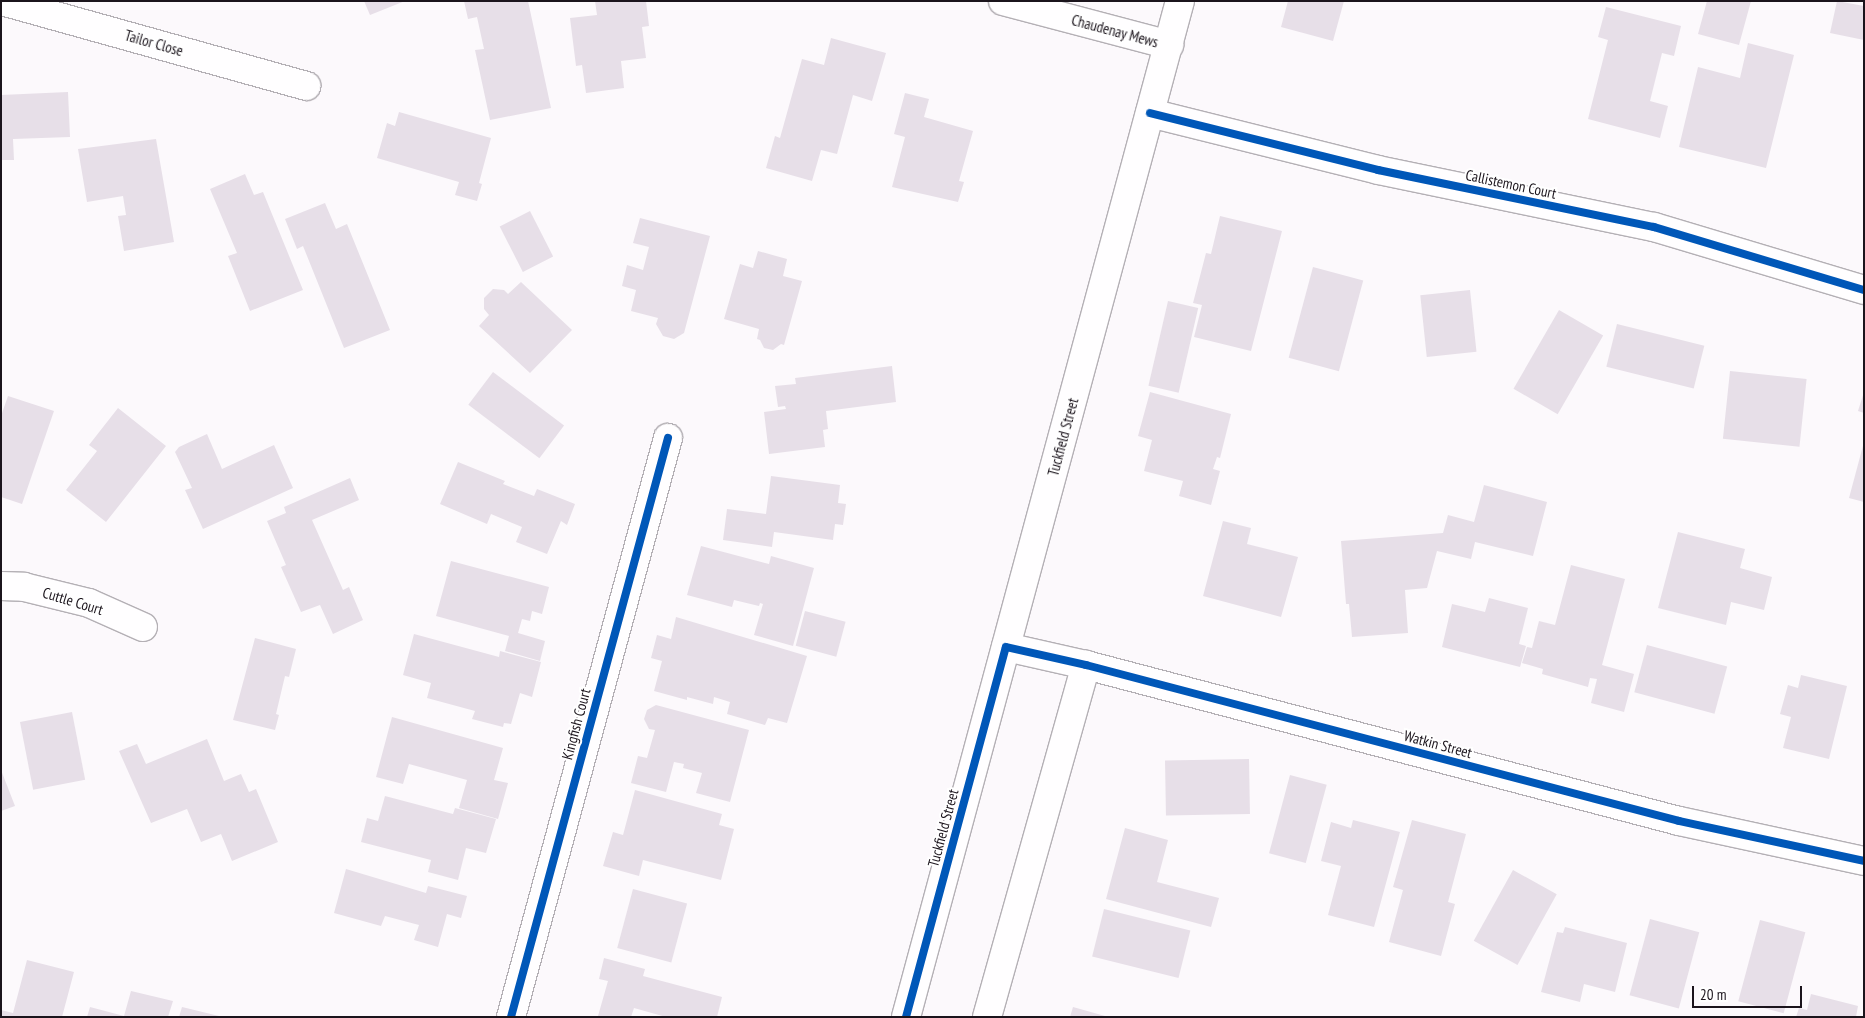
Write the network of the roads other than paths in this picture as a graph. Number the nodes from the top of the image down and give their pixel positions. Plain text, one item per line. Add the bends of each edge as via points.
1 (2, 1) edge
2 (1003, 1) edge
3 (1180, 1) edge
4 (1169, 45) junction
5 (306, 86) dead end
6 (1150, 113) junction
7 (1864, 290) edge
8 (668, 438) dead end
9 (1, 586) edge
10 (143, 627) dead end
11 (1006, 647) junction
12 (1086, 665) junction
13 (1864, 861) edge
14 (511, 1017) edge
15 (906, 1017) edge
16 (987, 1017) edge

1 - 5 street, Tailor Close
2 - 4 street, Chaudenay Mews
3 - 4 street, Tuckfield Street
4 - 6 street, Tuckfield Street
6 - 7 street, Callistemon Court via 1378,170 1654,227
6 - 11 street, Tuckfield Street
8 - 14 street, Kingfish Court
9 - 10 street, Cuttle Court via 24,587 88,603
11 - 12 street, Watkin Street
11 - 15 street, Tuckfield Street
12 - 13 street, Watkin Street via 1679,821
12 - 16 street

